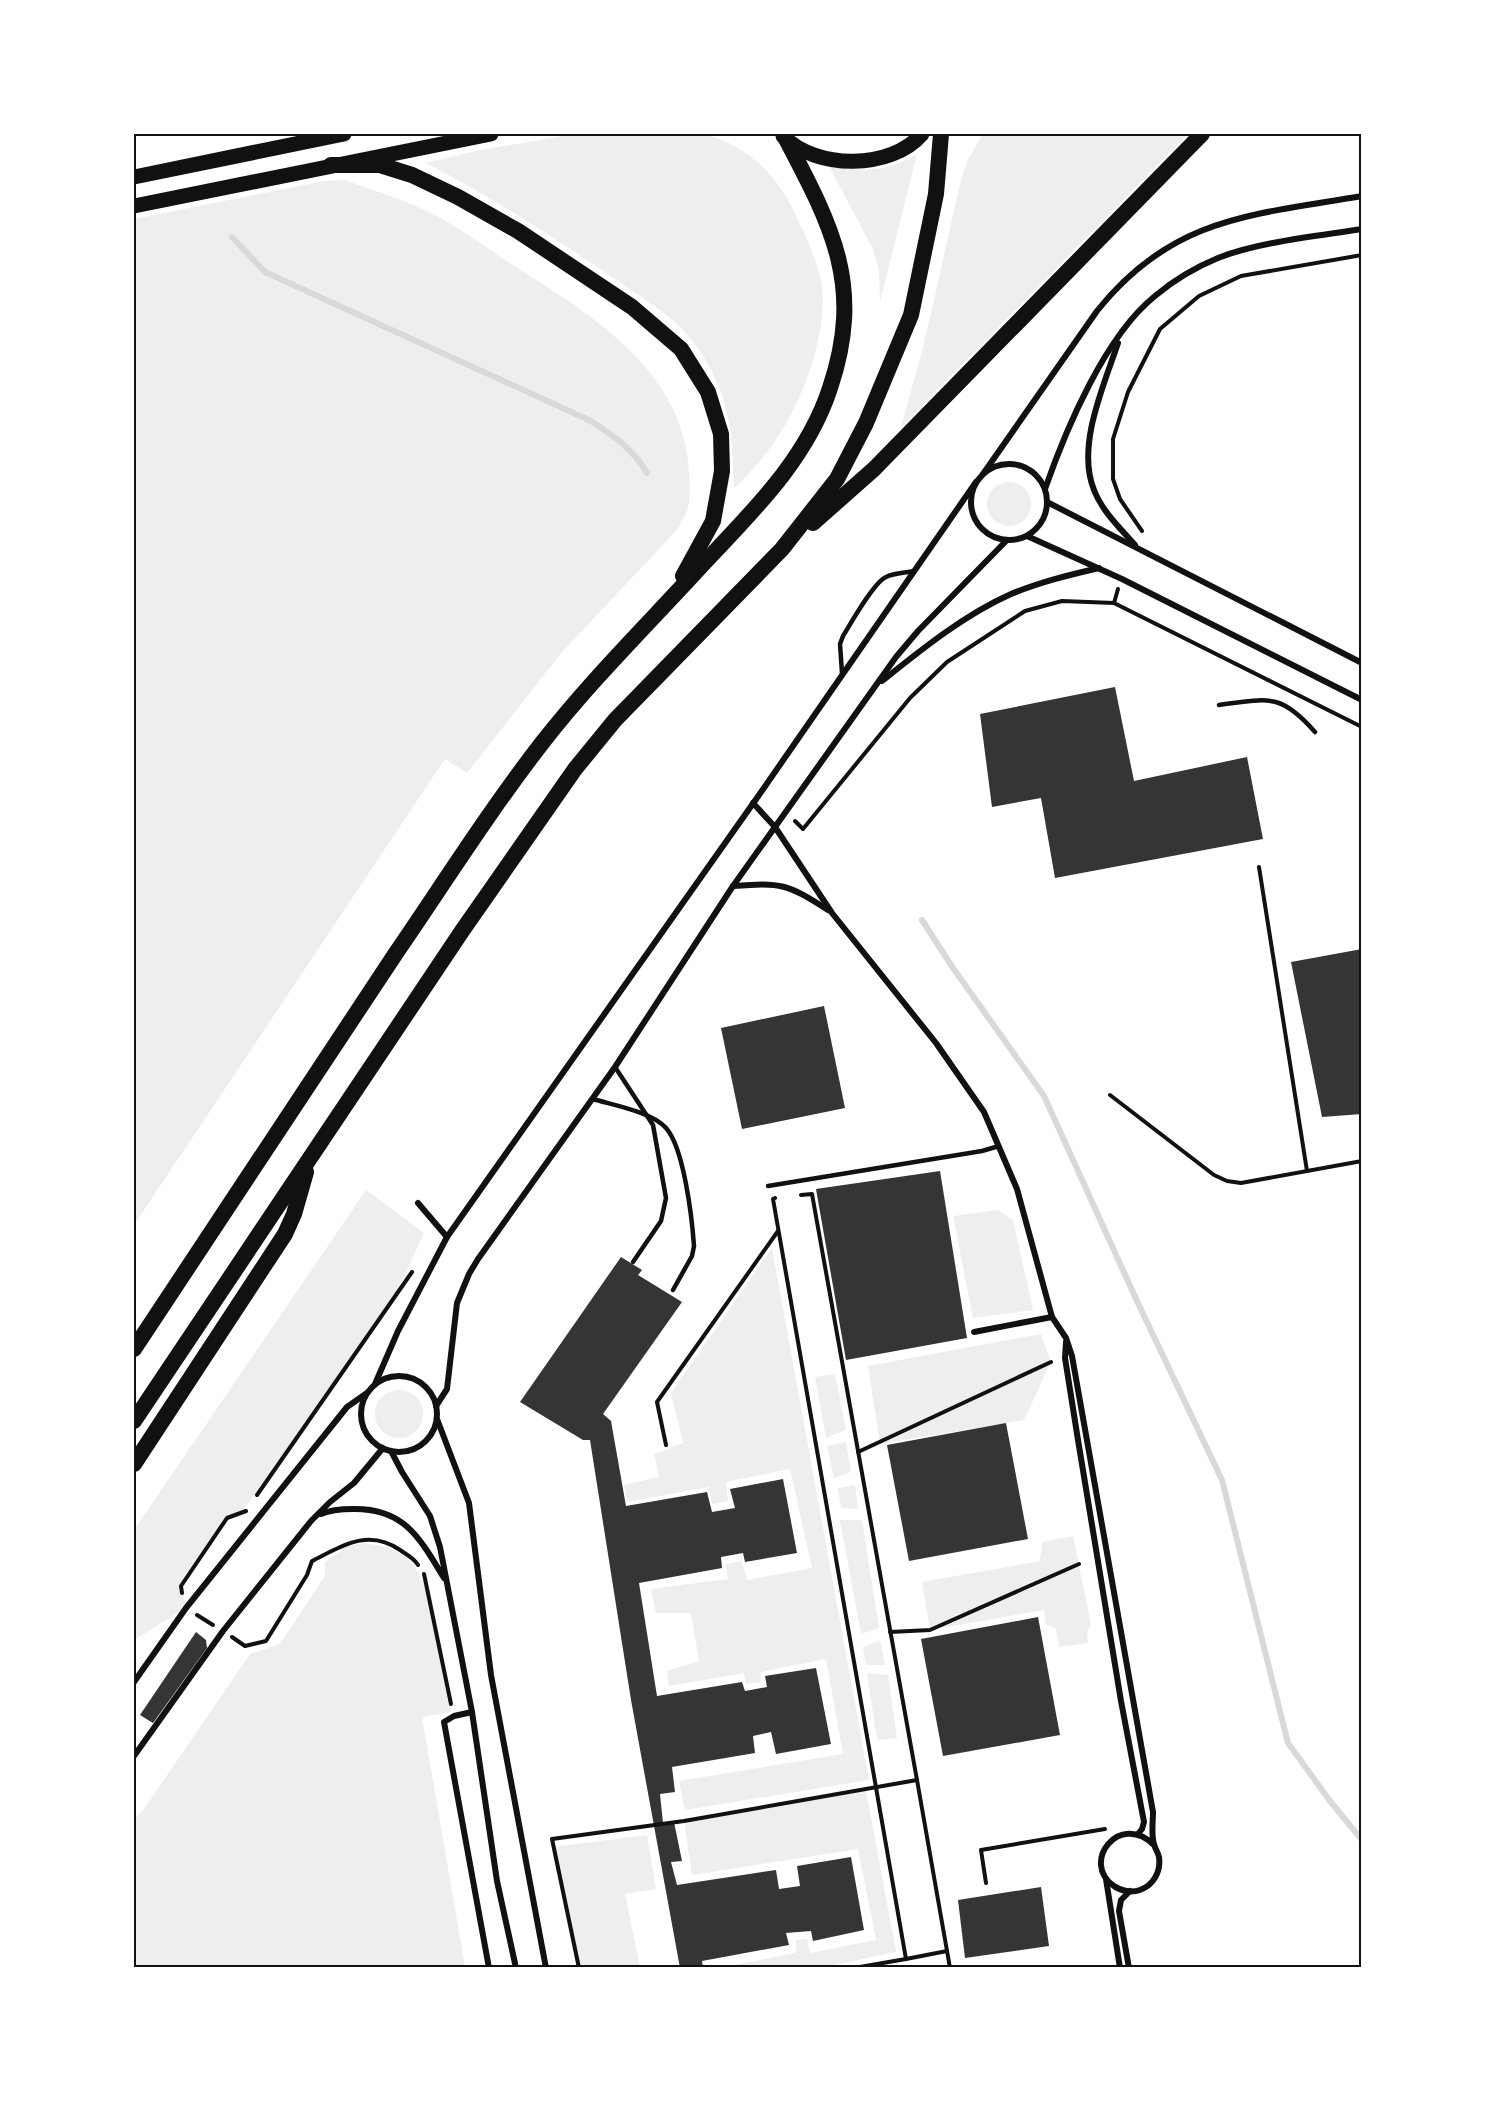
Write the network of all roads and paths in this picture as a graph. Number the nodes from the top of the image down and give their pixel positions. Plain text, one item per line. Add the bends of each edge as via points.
1 (345, 134) edge
2 (491, 134) edge
3 (770, 134) edge
4 (922, 134) edge
5 (941, 134) edge
6 (1202, 134) edge
7 (784, 136) edge
8 (331, 165) junction
9 (134, 177) edge
10 (1362, 196) edge
11 (134, 206) edge
12 (1362, 229) edge
13 (1362, 255) edge
14 (1122, 333) junction
15 (982, 474) junction
16 (976, 482) junction
17 (1045, 489) junction
18 (1047, 502) junction
19 (1027, 536) junction
20 (1006, 541) junction
21 (1137, 548) junction
22 (782, 549) junction
23 (1099, 568) junction
24 (914, 571) junction
25 (1122, 579) junction
26 (672, 598) junction
27 (1114, 603) junction
28 (1362, 663) edge
29 (842, 674) junction
30 (875, 687) junction
31 (1362, 700) edge
32 (1219, 705) dead end
33 (1362, 727) edge
34 (1315, 732) dead end
35 (753, 803) junction
36 (785, 813) junction
37 (775, 827) junction
38 (1259, 867) dead end
39 (733, 886) junction
40 (832, 913) junction
41 (615, 1067) junction
42 (1110, 1095) dead end
43 (593, 1099) junction
44 (649, 1117) junction
45 (999, 1146) junction
46 (310, 1156) junction
47 (1362, 1161) edge
48 (1307, 1171) junction
49 (768, 1186) dead end
50 (793, 1196) dead end
51 (783, 1197) dead end
52 (418, 1203) dead end
53 (779, 1230) junction
54 (447, 1237) junction
55 (633, 1262) dead end
56 (414, 1269) dead end
57 (673, 1290) dead end
58 (1052, 1317) junction
59 (974, 1332) dead end
60 (1066, 1338) junction
61 (134, 1349) edge
62 (1051, 1362) dead end
63 (375, 1384) junction
64 (367, 1393) junction
65 (436, 1406) junction
66 (437, 1419) junction
67 (134, 1420) edge
68 (666, 1444) dead end
69 (383, 1448) junction
70 (391, 1451) junction
71 (858, 1452) junction
72 (134, 1464) edge
73 (254, 1501) dead end
74 (247, 1510) dead end
75 (311, 1521) junction
76 (1079, 1564) dead end
77 (447, 1582) junction
78 (186, 1608) junction
79 (223, 1631) junction
80 (890, 1632) junction
81 (134, 1683) edge
82 (472, 1712) junction
83 (454, 1716) junction
84 (134, 1756) edge
85 (916, 1780) junction
86 (876, 1788) junction
87 (1109, 1828) dead end
88 (1138, 1834) junction
89 (1154, 1845) junction
90 (1106, 1878) junction
91 (986, 1882) dead end
92 (1130, 1891) junction
93 (947, 1951) junction
94 (906, 1959) junction
95 (489, 1968) edge
96 (516, 1968) edge
97 (546, 1968) edge
98 (579, 1968) edge
99 (854, 1968) edge
100 (950, 1968) edge
101 (1120, 1968) edge
102 (1129, 1968) edge

1 - 9 main road
2 - 8 main road
3 - 7 main road
4 - 7 main road via 901,150 862,161 822,157
5 - 22 highway via 936,194 910,315 852,452 821,501
6 - 22 highway via 874,469
7 - 26 highway via 820,203 842,268 845,316 837,363 822,410 791,466
8 - 11 main road
8 - 26 highway via 380,165 458,197 518,231 632,307 681,349 708,392 721,434 722,471 713,521
10 - 15 street via 1222,222 1180,238 1141,264 1097,311
12 - 14 street via 1219,258 1154,296
13 - 21 path via 1241,276 1199,296 1160,329 1128,392 1113,439 1113,479 1120,499 1144,533
14 - 17 street via 1083,399
14 - 21 street via 1095,414 1089,459 1094,490
15 - 16 street
15 - 17 street via 999,466 1017,465 1034,474
16 - 20 street via 970,500 974,519 987,534
16 - 24 street
17 - 18 street
18 - 19 street via 1042,522
18 - 21 street
19 - 20 street
19 - 23 street
20 - 30 street via 918,631
21 - 28 street
22 - 46 highway via 615,720 575,769
23 - 25 street
23 - 30 street via 1038,584 979,611
24 - 29 street
24 - 29 lane via 886,576 873,590 840,644
25 - 27 path
25 - 31 street
26 - 61 highway via 584,692 520,772
27 - 33 path
27 - 36 path via 1062,601 1025,611 947,662 910,698 803,829
29 - 35 street
30 - 36 street
32 - 34 lane via 1270,699 1293,710
35 - 37 street
35 - 54 street
36 - 37 street
37 - 39 street
37 - 40 street
38 - 48 path
39 - 40 street via 784,886
39 - 41 street
40 - 45 street via 959,1075 984,1112
41 - 43 street
41 - 44 lane
42 - 48 path via 1220,1179 1241,1183
43 - 44 lane
43 - 65 street via 469,1274 455,1311 447,1389
44 - 55 lane via 666,1206 661,1221
44 - 57 lane via 666,1128 678,1152 694,1237 692,1256
45 - 49 lane
45 - 58 street via 1017,1189
46 - 67 highway
46 - 72 highway via 285,1234
47 - 48 path
50 - 71 path via 812,1194
51 - 53 path via 773,1199
52 - 54 street
53 - 68 path via 657,1402
53 - 86 path
54 - 63 street
56 - 73 path
58 - 59 street
58 - 60 street
60 - 88 street via 1065,1358 1078,1440 1144,1822
60 - 89 street via 1153,1812
62 - 71 path
63 - 64 street
63 - 65 street via 399,1376 412,1378 432,1394
64 - 69 street via 362,1404 364,1428 370,1439
64 - 78 street via 347,1407
65 - 66 street
66 - 70 street via 433,1431 421,1444 404,1452
66 - 97 street via 468,1503 491,1675
69 - 70 street
69 - 75 street via 354,1484
70 - 77 street via 430,1516 441,1546
71 - 80 path
74 - 78 path via 227,1518 181,1586
75 - 77 street via 324,1512 351,1509 394,1516 412,1531
75 - 79 street
76 - 80 path via 930,1630
77 - 82 street
78 - 79 path
78 - 81 street
79 - 83 path via 245,1646 266,1641 312,1561 352,1541 390,1543 415,1561 425,1575
79 - 84 street
80 - 85 path
82 - 83 street
82 - 96 street via 497,1881
83 - 95 street via 444,1722
85 - 86 path
85 - 93 path
86 - 94 path
86 - 98 path via 552,1839
87 - 91 path via 981,1850
88 - 89 street
88 - 90 street via 1118,1836 1104,1849 1101,1859
89 - 92 street via 1160,1858 1157,1874 1146,1887
90 - 92 street via 1113,1886
90 - 101 street
92 - 102 street via 1121,1900 1119,1911
93 - 94 path
93 - 100 path
94 - 99 path

